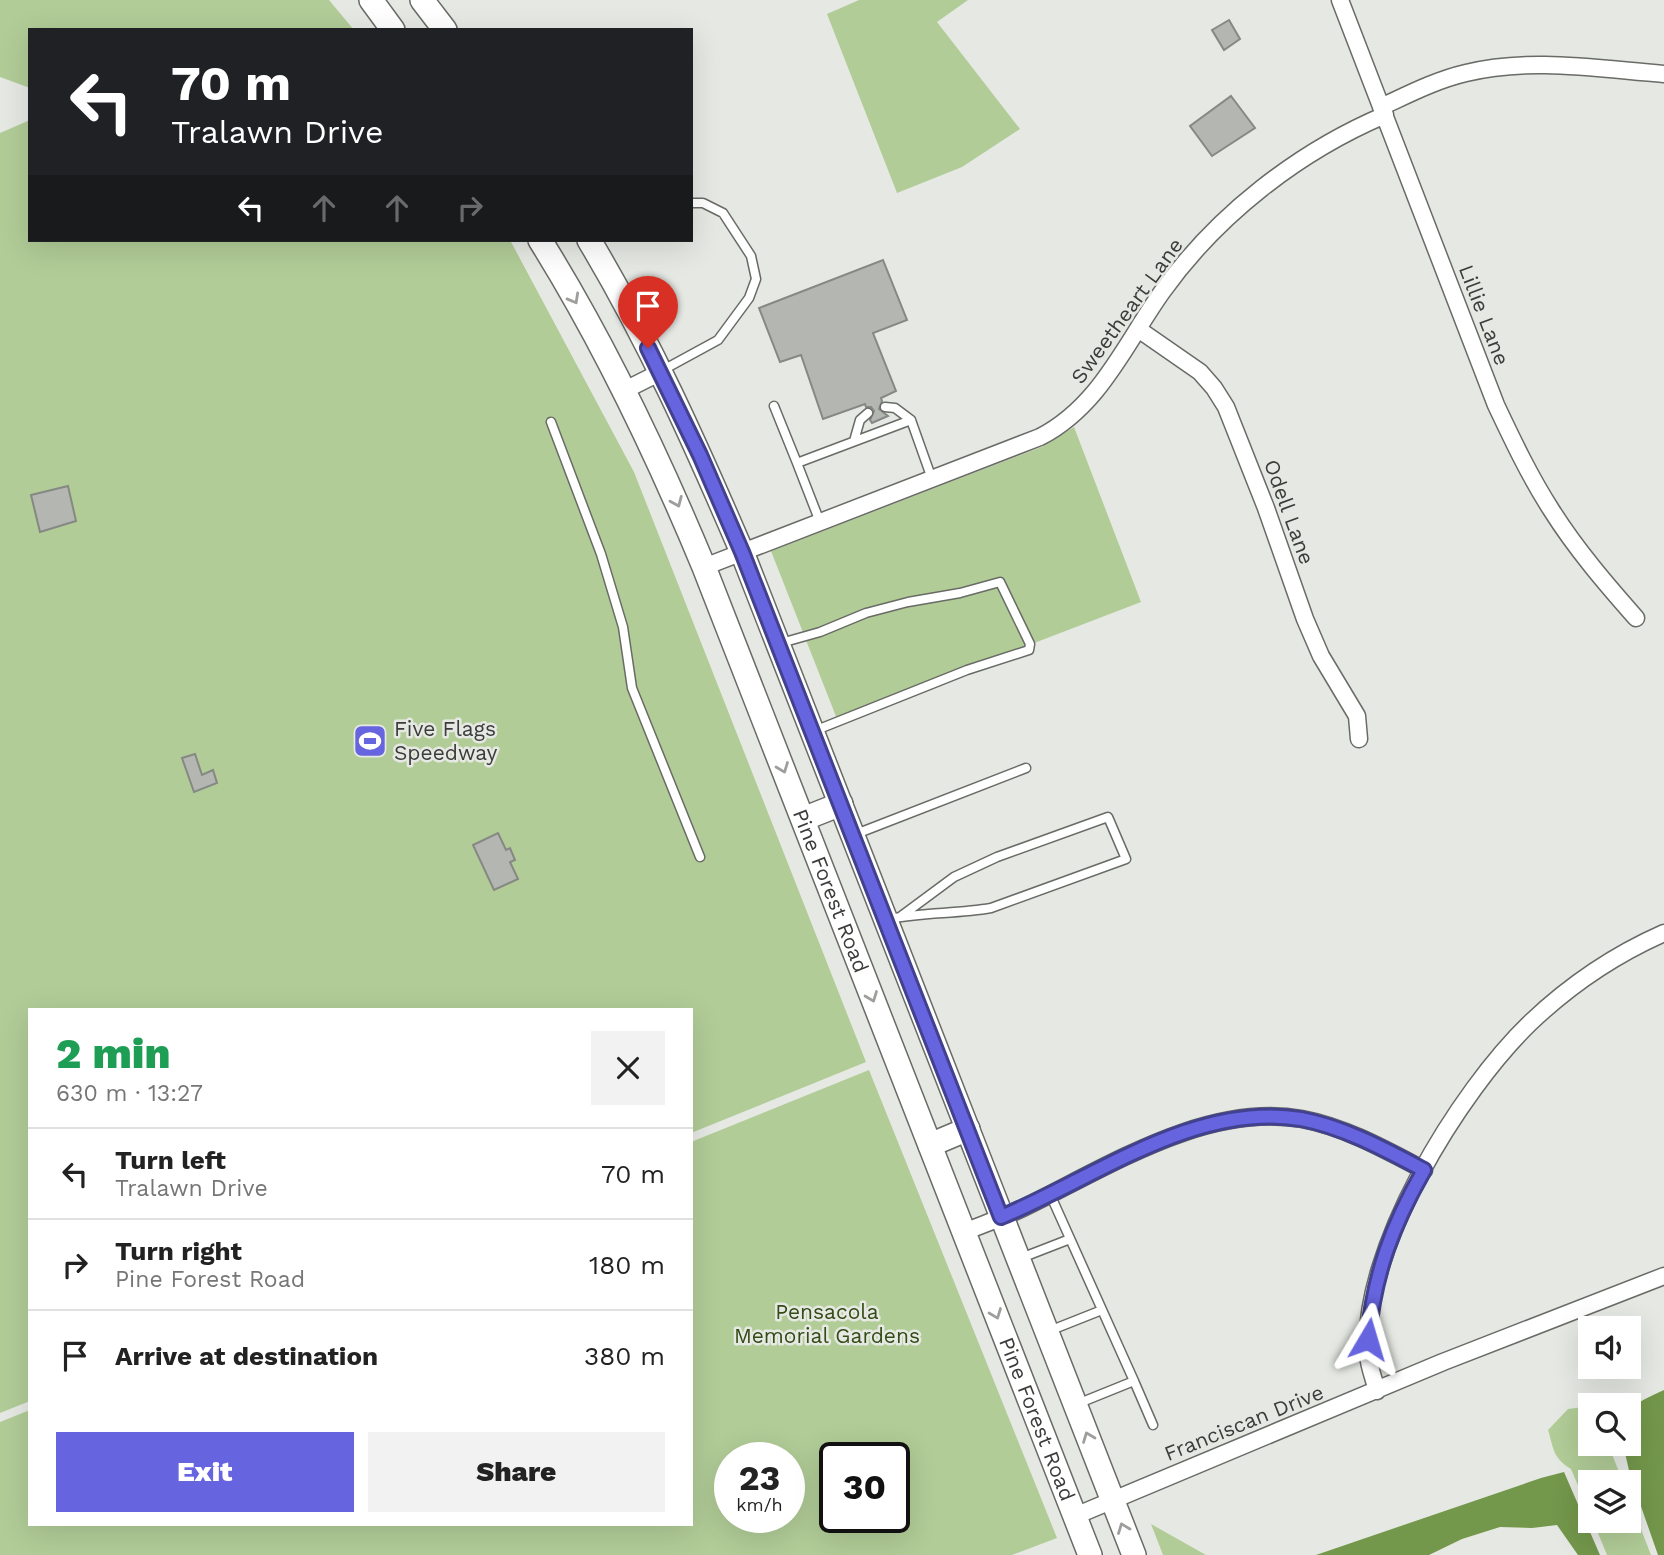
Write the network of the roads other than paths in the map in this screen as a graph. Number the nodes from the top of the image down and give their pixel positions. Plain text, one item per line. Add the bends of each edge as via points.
1 (371, 0) edge
2 (422, 0) edge
3 (1340, 0) edge
4 (392, 28) edge
5 (443, 28) edge
6 (1664, 74) edge
7 (1383, 111) junction
8 (693, 203) edge
9 (541, 242) edge
10 (595, 244) edge
11 (1138, 329) junction
12 (661, 372) junction
13 (625, 390) junction
14 (774, 406) dead end
15 (885, 407) dead end
16 (868, 413) dead end
17 (911, 420) junction
18 (551, 422) dead end
19 (854, 441) junction
20 (797, 463) junction
21 (932, 479) junction
22 (813, 525) junction
23 (742, 552) junction
24 (704, 567) junction
25 (1636, 618) dead end
26 (778, 644) junction
27 (813, 731) junction
28 (1359, 739) dead end
29 (1026, 768) dead end
30 (841, 804) junction
31 (803, 819) junction
32 (853, 835) junction
33 (700, 857) dead end
34 (893, 918) junction
35 (1664, 933) edge
36 (968, 1129) junction
37 (930, 1144) junction
38 (1424, 1170) junction
39 (1049, 1194) junction
40 (1001, 1217) junction
41 (964, 1232) junction
42 (1070, 1239) junction
43 (1018, 1259) junction
44 (1664, 1276) edge
45 (1102, 1310) junction
46 (1047, 1332) junction
47 (1134, 1381) junction
48 (1377, 1391) junction
49 (1075, 1405) junction
50 (1153, 1425) dead end
51 (1113, 1500) junction
52 (1075, 1516) junction
53 (1090, 1555) edge
54 (1134, 1555) edge

1 - 4 main road
2 - 5 main road
3 - 7 street, Lillie Lane
6 - 7 street, Sweetheart Lane via 1541,65 1491,68 1448,78
7 - 11 street, Sweetheart Lane via 1310,154 1245,203 1189,258
7 - 25 street, Lillie Lane via 1513,443 1552,512
8 - 12 lane via 723,213 751,256 756,279 749,298 718,340
9 -> 13 main road, Pine Forest Road
10 - 12 main road, Pine Forest Road
11 - 21 street, Sweetheart Lane via 1106,378 1064,423 1040,437
11 - 28 street, Odell Lane via 1200,372 1226,407 1305,619 1357,716
12 - 13 street
12 - 23 main road, Pine Forest Road
13 -> 24 main road, Pine Forest Road
14 - 20 lane
15 - 17 lane via 895,408
16 - 19 lane via 860,420
17 - 19 lane
17 - 21 lane
18 - 33 lane via 601,554 622,626 632,688
19 - 20 lane
20 - 22 lane
21 - 22 street, Sweetheart Lane
22 - 23 street, Sweetheart Lane
23 - 24 street, Sweetheart Lane
23 - 26 main road, Pine Forest Road
24 -> 31 main road, Pine Forest Road
26 - 27 main road, Pine Forest Road
26 - 27 lane via 866,613 1000,582 1030,644 1029,650
27 - 30 main road, Pine Forest Road
29 - 32 lane
30 - 31 main road
30 - 32 main road, Pine Forest Road
31 -> 37 main road, Pine Forest Road
32 - 34 main road, Pine Forest Road
34 - 34 lane via 991,908 1126,859 1108,817 954,877
34 - 36 main road, Pine Forest Road
35 - 38 street via 1597,969 1530,1023 1462,1107
36 - 37 main road
36 - 40 main road, Pine Forest Road
37 - 41 main road, Pine Forest Road
38 - 39 street via 1365,1141 1304,1119 1253,1117 1210,1125 1148,1146
38 - 48 street via 1392,1232 1376,1284 1368,1357
39 - 40 street
39 - 42 lane
40 - 41 street
40 - 43 main road, Pine Forest Road
41 -> 52 main road, Pine Forest Road
42 - 43 lane
42 - 45 lane
43 - 46 main road, Pine Forest Road
44 - 48 street, Franciscan Drive
45 - 46 lane
45 - 47 lane
46 - 49 main road, Pine Forest Road
47 - 49 lane
47 - 50 lane
48 - 51 street, Franciscan Drive
51 -> 49 main road, Pine Forest Road
51 - 52 street, Franciscan Drive
54 -> 51 main road, Pine Forest Road
52 - 53 main road, Pine Forest Road

